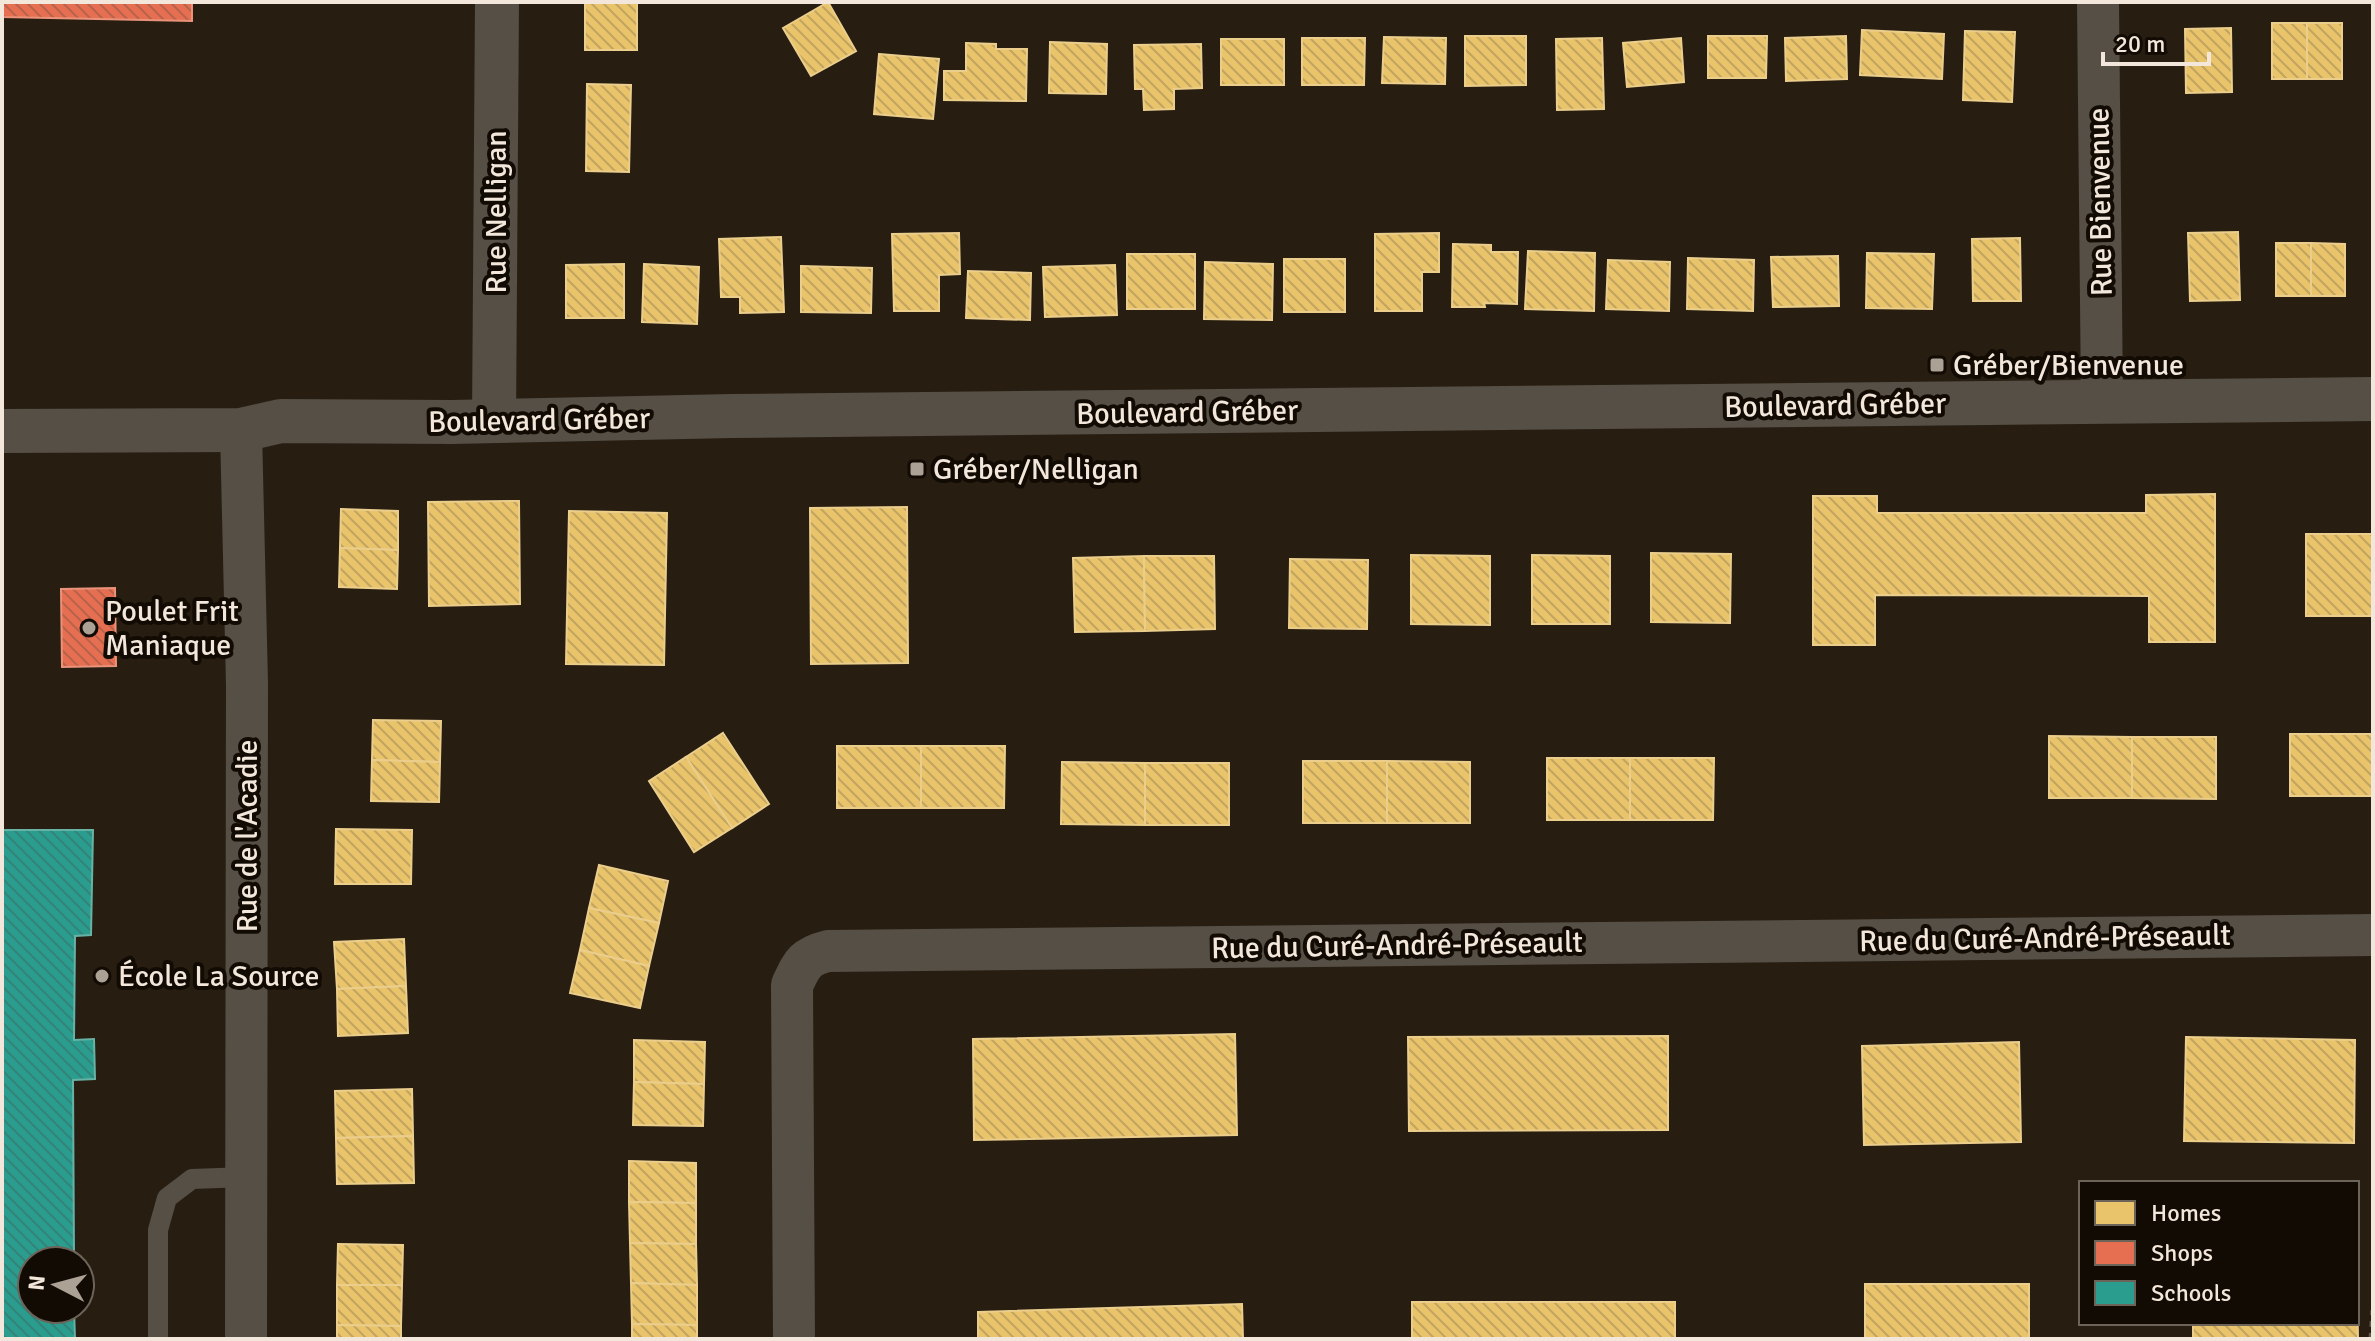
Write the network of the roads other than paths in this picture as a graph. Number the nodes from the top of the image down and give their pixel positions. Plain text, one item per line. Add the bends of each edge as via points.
1 (497, 2) edge
2 (2098, 2) edge
3 (2373, 399) edge
4 (2102, 402) junction
5 (494, 421) junction
6 (241, 430) junction
7 (2, 431) edge
8 (2373, 935) edge
9 (246, 1177) junction
10 (158, 1339) edge
11 (246, 1339) edge
12 (794, 1339) edge

1 - 5 main road, Rue Nelligan
2 - 4 street, Rue Bienvenue
3 - 4 main road, Boulevard Gréber
4 - 5 main road, Boulevard Gréber
5 - 6 main road, Boulevard Gréber via 281,421
6 - 7 main road, Boulevard Gréber
6 - 9 street, Rue de l'Acadie via 247,684
8 - 12 street, Rue du Curé-André-Préseault via 810,955 792,985
9 - 10 lane via 192,1179 167,1198 158,1230
9 - 11 street, Rue de l'Acadie

